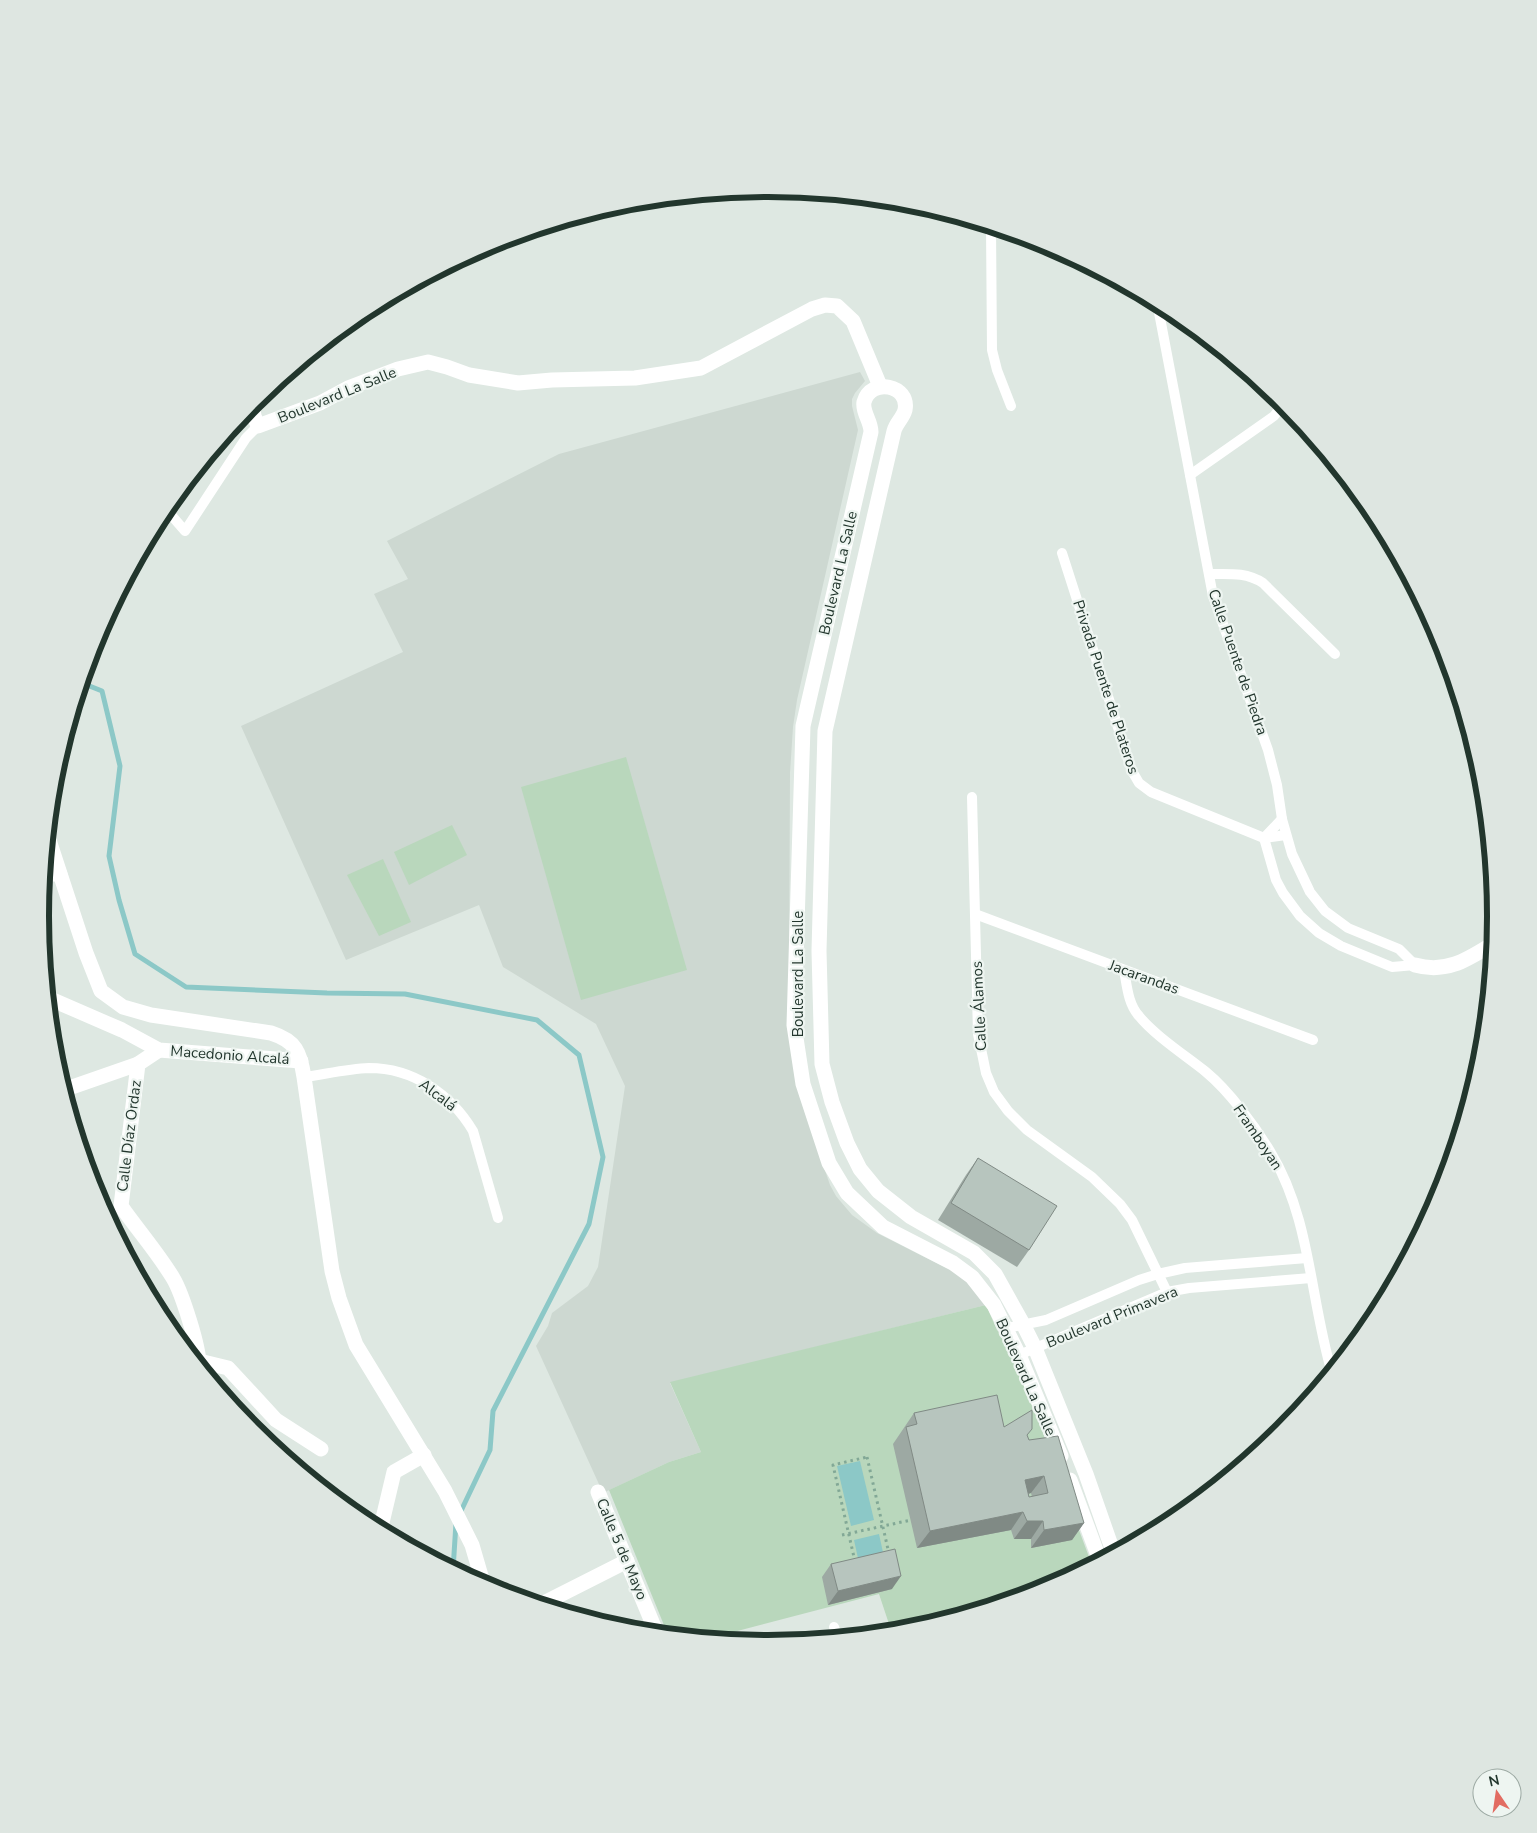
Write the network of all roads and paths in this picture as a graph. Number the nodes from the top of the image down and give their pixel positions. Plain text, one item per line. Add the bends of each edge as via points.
1 (991, 232) edge
2 (1159, 312) edge
3 (880, 386) junction
4 (1011, 406) dead end
5 (1279, 410) edge
6 (254, 414) edge
7 (258, 426) junction
8 (1190, 475) junction
9 (172, 515) edge
10 (1062, 553) dead end
11 (1210, 574) junction
12 (1335, 654) dead end
13 (972, 797) dead end
14 (1282, 819) junction
15 (1286, 835) junction
16 (1264, 838) junction
17 (52, 850) edge
18 (50, 874) edge
19 (60, 874) junction
20 (975, 914) junction
21 (1487, 947) edge
22 (1415, 965) junction
23 (1124, 970) junction
24 (54, 1001) edge
25 (1313, 1040) dead end
26 (159, 1050) junction
27 (301, 1061) junction
28 (138, 1064) junction
29 (304, 1077) junction
30 (70, 1087) edge
31 (498, 1218) dead end
32 (1307, 1258) junction
33 (1158, 1274) junction
34 (1310, 1278) junction
35 (1167, 1292) junction
36 (1024, 1326) junction
37 (1007, 1328) junction
38 (1034, 1348) junction
39 (196, 1354) edge
40 (1020, 1355) junction
41 (204, 1363) edge
42 (1330, 1366) edge
43 (321, 1449) dead end
44 (424, 1456) junction
45 (598, 1492) dead end
46 (911, 1520) dead end
47 (382, 1523) edge
48 (883, 1526) junction
49 (848, 1533) junction
50 (842, 1535) dead end
51 (1112, 1549) edge
52 (1098, 1556) edge
53 (627, 1562) junction
54 (481, 1576) edge
55 (548, 1601) edge
56 (654, 1626) edge
57 (834, 1627) dead end
58 (836, 1633) edge

1 - 4 lane via 992,350
2 - 8 lane, Calle Puente de Piedra
3 - 7 street, Boulevard La Salle via 853,321 837,306 825,305 701,368 634,378 518,383 469,375 428,362 373,378 320,403
3 - 36 street, Boulevard La Salle via 892,387 900,393 905,410 894,431 825,731 819,951 822,1064 832,1102 860,1169 878,1191 911,1217 974,1253 995,1274
3 - 37 street, Boulevard La Salle via 869,393 864,402 871,432 804,726 794,1025 803,1084 829,1163 847,1193 882,1227 953,1263 972,1277
5 - 8 lane
6 - 7 street, Boulevard La Salle
7 - 9 lane via 246,438 185,531
8 - 11 lane, Calle Puente de Piedra
10 - 16 lane, Privada Puente de Plateros via 1135,778 1151,792
11 - 12 lane via 1254,577
11 - 14 lane, Calle Puente de Piedra via 1218,611 1268,750
13 - 20 lane, Calle Álamos
14 - 15 lane, Calle Puente de Piedra
14 - 16 lane
15 - 16 lane, Privada Puente de Plateros
15 - 22 lane, Calle Puente de Piedra via 1301,875 1325,911 1348,928 1400,949
16 - 22 lane via 1276,880 1300,916 1319,933 1392,967
17 - 19 street
18 - 19 street
19 - 27 street via 101,991 123,1007 151,1015 271,1033 295,1047
20 - 23 lane, Jacarandas
20 - 33 lane, Calle Álamos via 978,1034 986,1073 994,1092 1027,1130 1092,1177 1120,1204 1132,1220
21 - 22 street via 1450,966 1434,969
23 - 25 lane, Jacarandas
23 - 32 lane, Framboyan via 1138,1016 1222,1087 1270,1150 1290,1191
24 - 26 street
26 - 27 street, Macedonio Alcalá
26 - 28 street
27 - 29 street
28 - 30 street
28 - 39 street, Calle Díaz Ordaz via 120,1206 174,1279 191,1327
29 - 31 lane, Alcalá via 352,1069 388,1070 416,1078 438,1092 451,1102 473,1131
29 - 44 street via 338,1298 356,1344
32 - 33 lane, Boulevard Primavera via 1185,1268
32 - 34 lane, Framboyan
33 - 35 lane, Calle Álamos
33 - 36 lane, Boulevard Primavera
34 - 35 lane, Boulevard Primavera
34 - 42 lane, Framboyan
35 - 38 lane, Boulevard Primavera
36 - 37 lane, Boulevard Primavera
36 - 38 street, Boulevard La Salle
37 - 40 street, Boulevard La Salle
38 - 40 lane, Boulevard Primavera
38 - 51 street, Boulevard La Salle via 1086,1474
40 - 52 street, Boulevard La Salle
41 - 43 street via 228,1368 276,1420
44 - 47 street via 394,1472
44 - 54 street via 465,1528
45 - 53 street, Calle 5 de Mayo
46 - 48 path
48 - 49 path
48 - 49 path via 890,1558 856,1566
48 - 49 path via 867,1457 833,1465
49 - 50 path
53 - 55 street
53 - 56 street, Calle 5 de Mayo
57 - 58 lane

